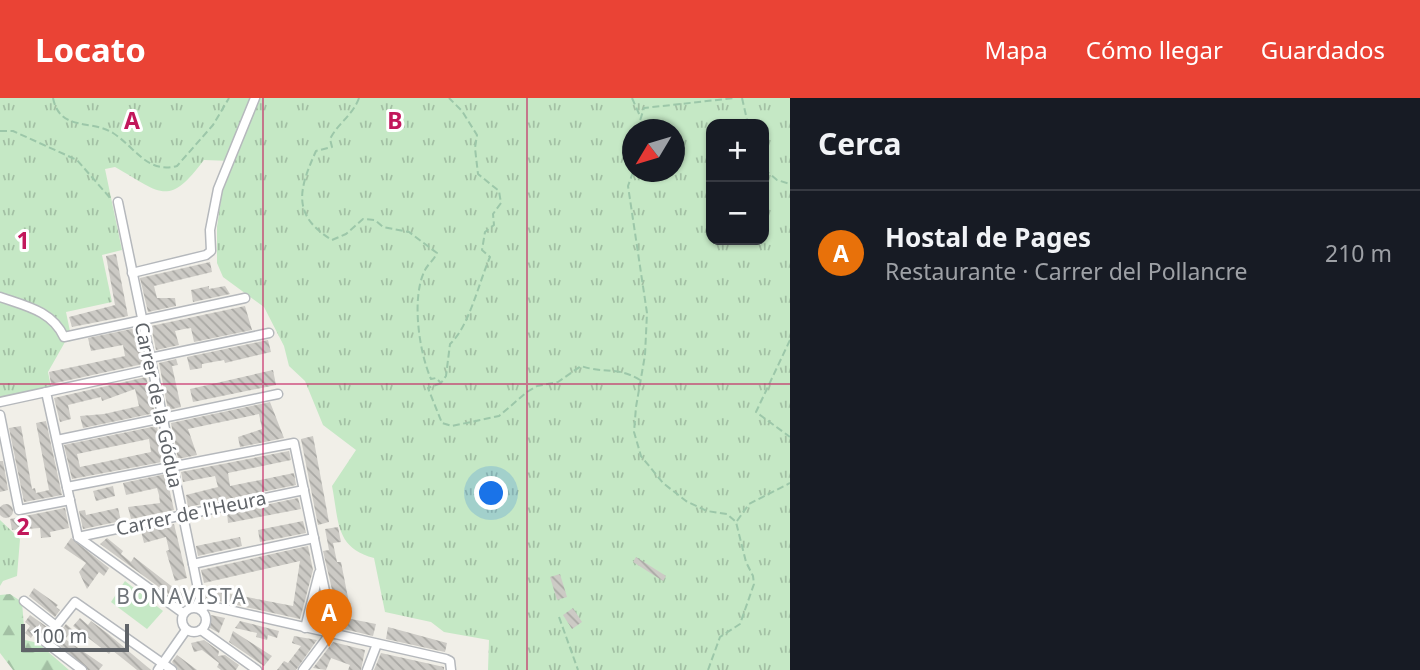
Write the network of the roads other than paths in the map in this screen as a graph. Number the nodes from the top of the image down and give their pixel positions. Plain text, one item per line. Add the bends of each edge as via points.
1 (255, 98) edge
2 (118, 202) road end
3 (132, 273) junction
4 (0, 297) edge
5 (244, 298) dead end
6 (142, 321) junction
7 (268, 333) dead end
8 (150, 358) junction
9 (152, 369) junction
10 (46, 391) junction
11 (278, 394) dead end
12 (0, 402) edge
13 (0, 415) edge
14 (162, 418) junction
15 (57, 440) junction
16 (172, 466) junction
17 (67, 487) junction
18 (304, 490) junction
19 (70, 500) junction
20 (181, 515) junction
21 (78, 537) junction
22 (314, 538) junction
23 (193, 564) junction
24 (320, 570) junction
25 (24, 601) dead end
26 (199, 608) junction
27 (183, 612) junction
28 (55, 626) junction
29 (305, 628) junction
30 (186, 630) junction
31 (201, 630) junction
32 (332, 634) junction
33 (377, 644) junction
34 (160, 666) edge
35 (82, 670) edge
36 (172, 670) edge
37 (257, 670) edge
38 (303, 670) edge
39 (367, 670) edge
40 (451, 670) edge

1 - 3 street via 218,189 211,251
2 - 3 street, Carrer de la Gódua
3 - 6 street, Carrer de la Gódua
4 - 6 street via 46,313 64,337
5 - 6 street
6 - 8 street, Carrer de la Gódua
7 - 8 street
8 - 9 street, Carrer de la Gódua
9 - 10 street
9 - 14 street, Carrer de la Gódua
10 - 12 street
10 - 15 street
11 - 14 street
13 - 19 street via 19,510
14 - 15 street
14 - 16 street, Carrer de la Gódua
15 - 17 street
16 - 17 street
16 - 18 street via 294,443
16 - 20 street, Carrer de la Gódua
17 - 19 street
18 - 20 street, Carrer de l'Heura
18 - 22 street
19 - 21 street
20 - 21 street, Carrer de l'Heura
20 - 23 street, Carrer de la Gódua
21 - 27 street
22 - 23 street
22 - 24 street
23 - 26 street, Carrer de la Gódua
24 - 29 street
24 - 32 street
25 - 28 street
26 - 27 street
26 - 29 street via 207,605
26 - 31 street via 206,620
27 - 30 street
28 - 34 street via 75,602
28 - 35 street via 44,640
29 - 32 street
30 - 31 street
30 - 34 street
31 - 37 street
32 - 33 street
32 - 38 street
33 - 39 street
33 - 40 street via 448,660
34 - 36 street

